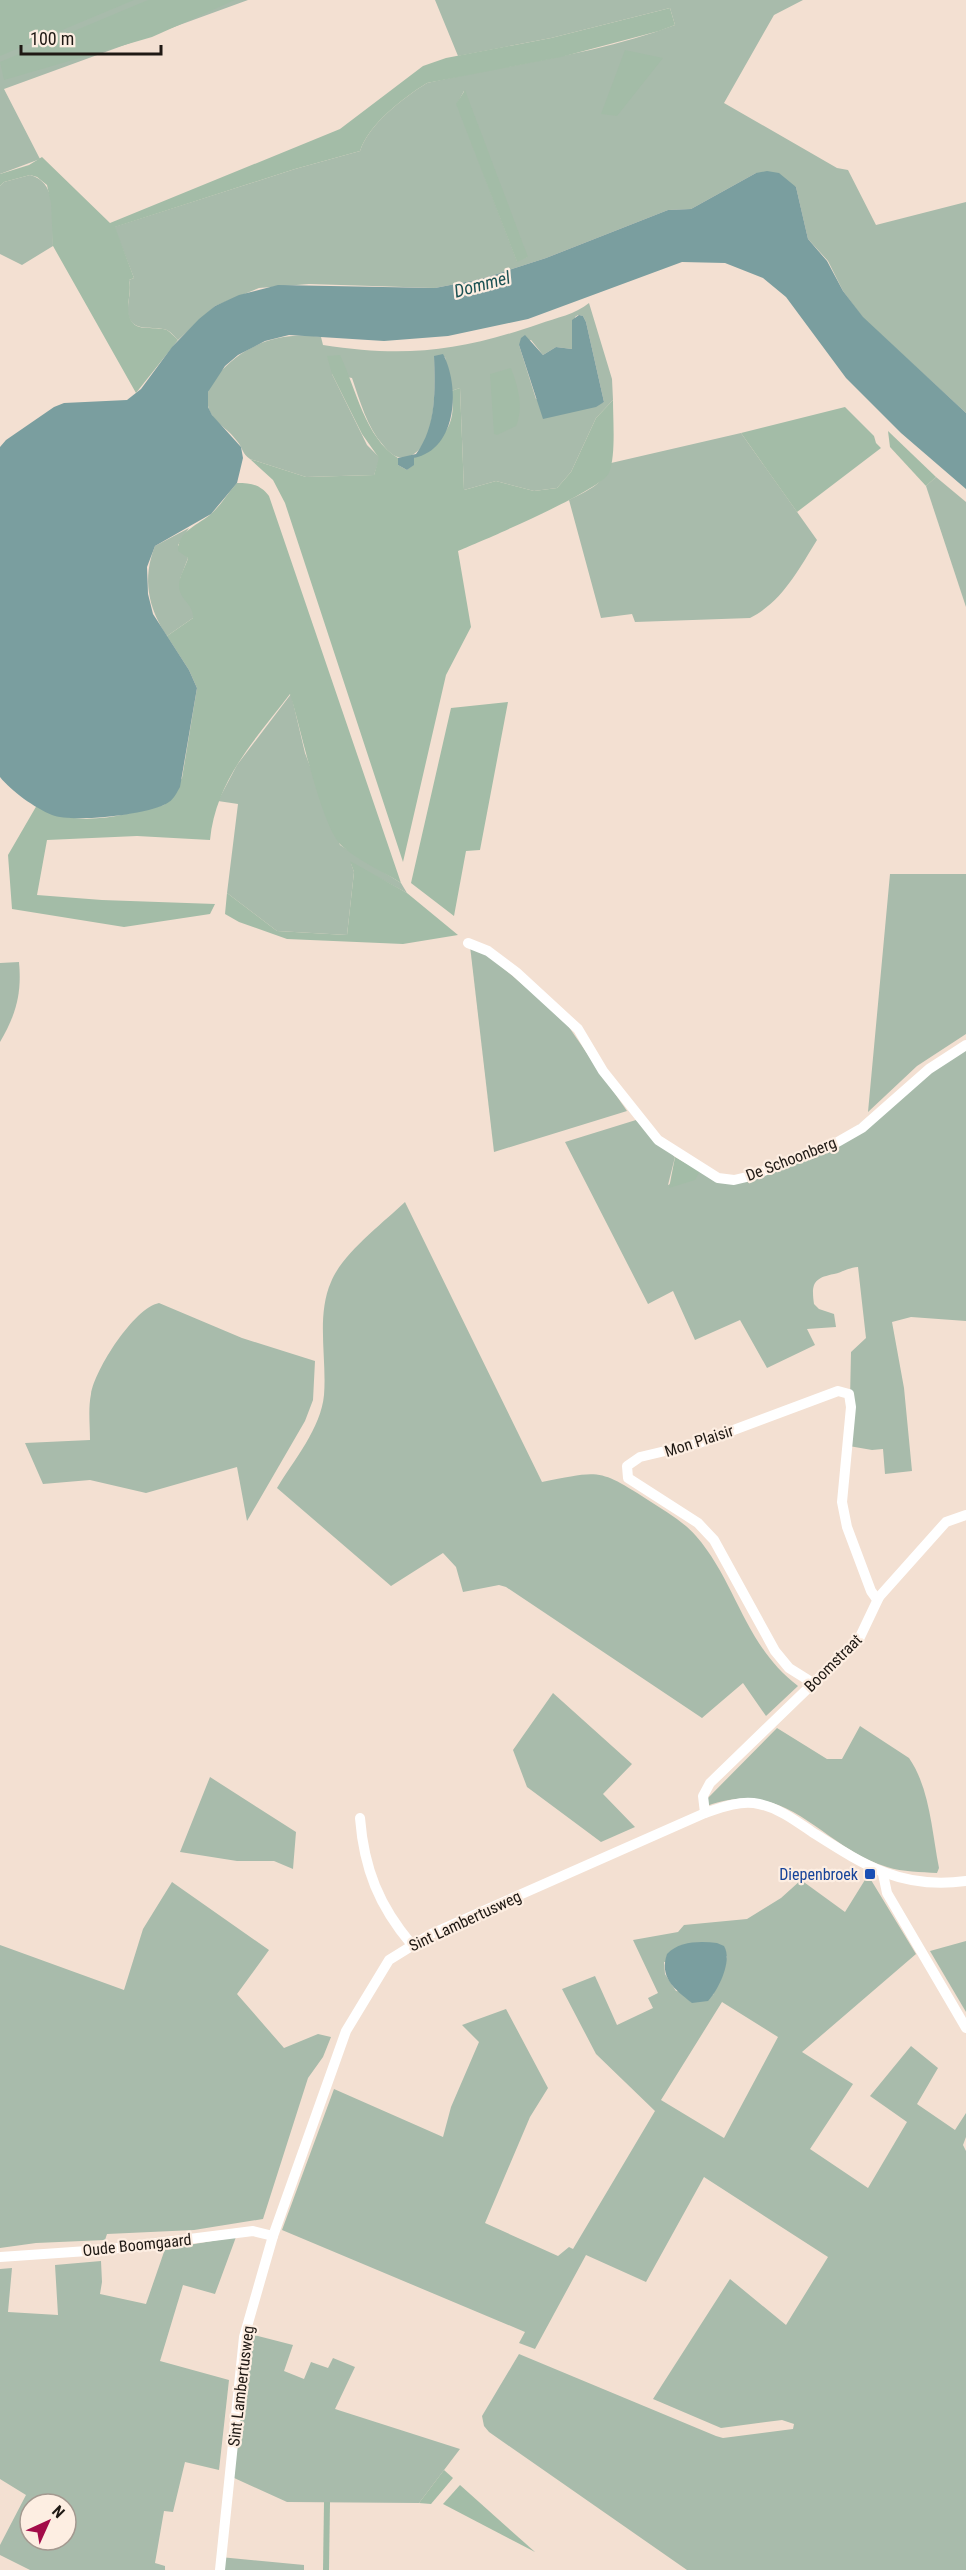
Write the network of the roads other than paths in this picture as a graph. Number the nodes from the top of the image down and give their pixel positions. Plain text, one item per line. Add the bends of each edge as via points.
1 (468, 943) dead end
2 (966, 1045) edge
3 (966, 1515) edge
4 (879, 1598) junction
5 (813, 1683) junction
6 (705, 1813) junction
7 (360, 1818) dead end
8 (883, 1874) junction
9 (966, 1881) edge
10 (412, 1945) junction
11 (966, 2028) edge
12 (273, 2236) junction
13 (0, 2257) edge
14 (220, 2570) edge

1 - 2 street, De Schoonberg via 488,951 516,972 578,1029 603,1071 658,1140 718,1178 751,1176 834,1144 862,1128 929,1069
3 - 4 street, Boomstraat via 946,1522
4 - 5 street, Boomstraat via 860,1639
4 - 5 street, Mon Plaisir via 871,1591 842,1502 849,1394 838,1391 699,1443 640,1457 627,1466 628,1478 698,1523 714,1540 775,1651 789,1668
5 - 6 street, Boomstraat via 710,1784 703,1796
6 - 8 street, Sint Lambertusweg via 730,1805 759,1804 790,1818
6 - 10 street, Sint Lambertusweg
7 - 10 street via 363,1852 374,1888
8 - 9 street, Sint Lambertusweg via 912,1880
8 - 11 street via 887,1893
10 - 12 street, Sint Lambertusweg via 389,1960 346,2031
12 - 13 street, Oude Boomgaard via 253,2231 102,2250
12 - 14 street, Sint Lambertusweg via 244,2337

